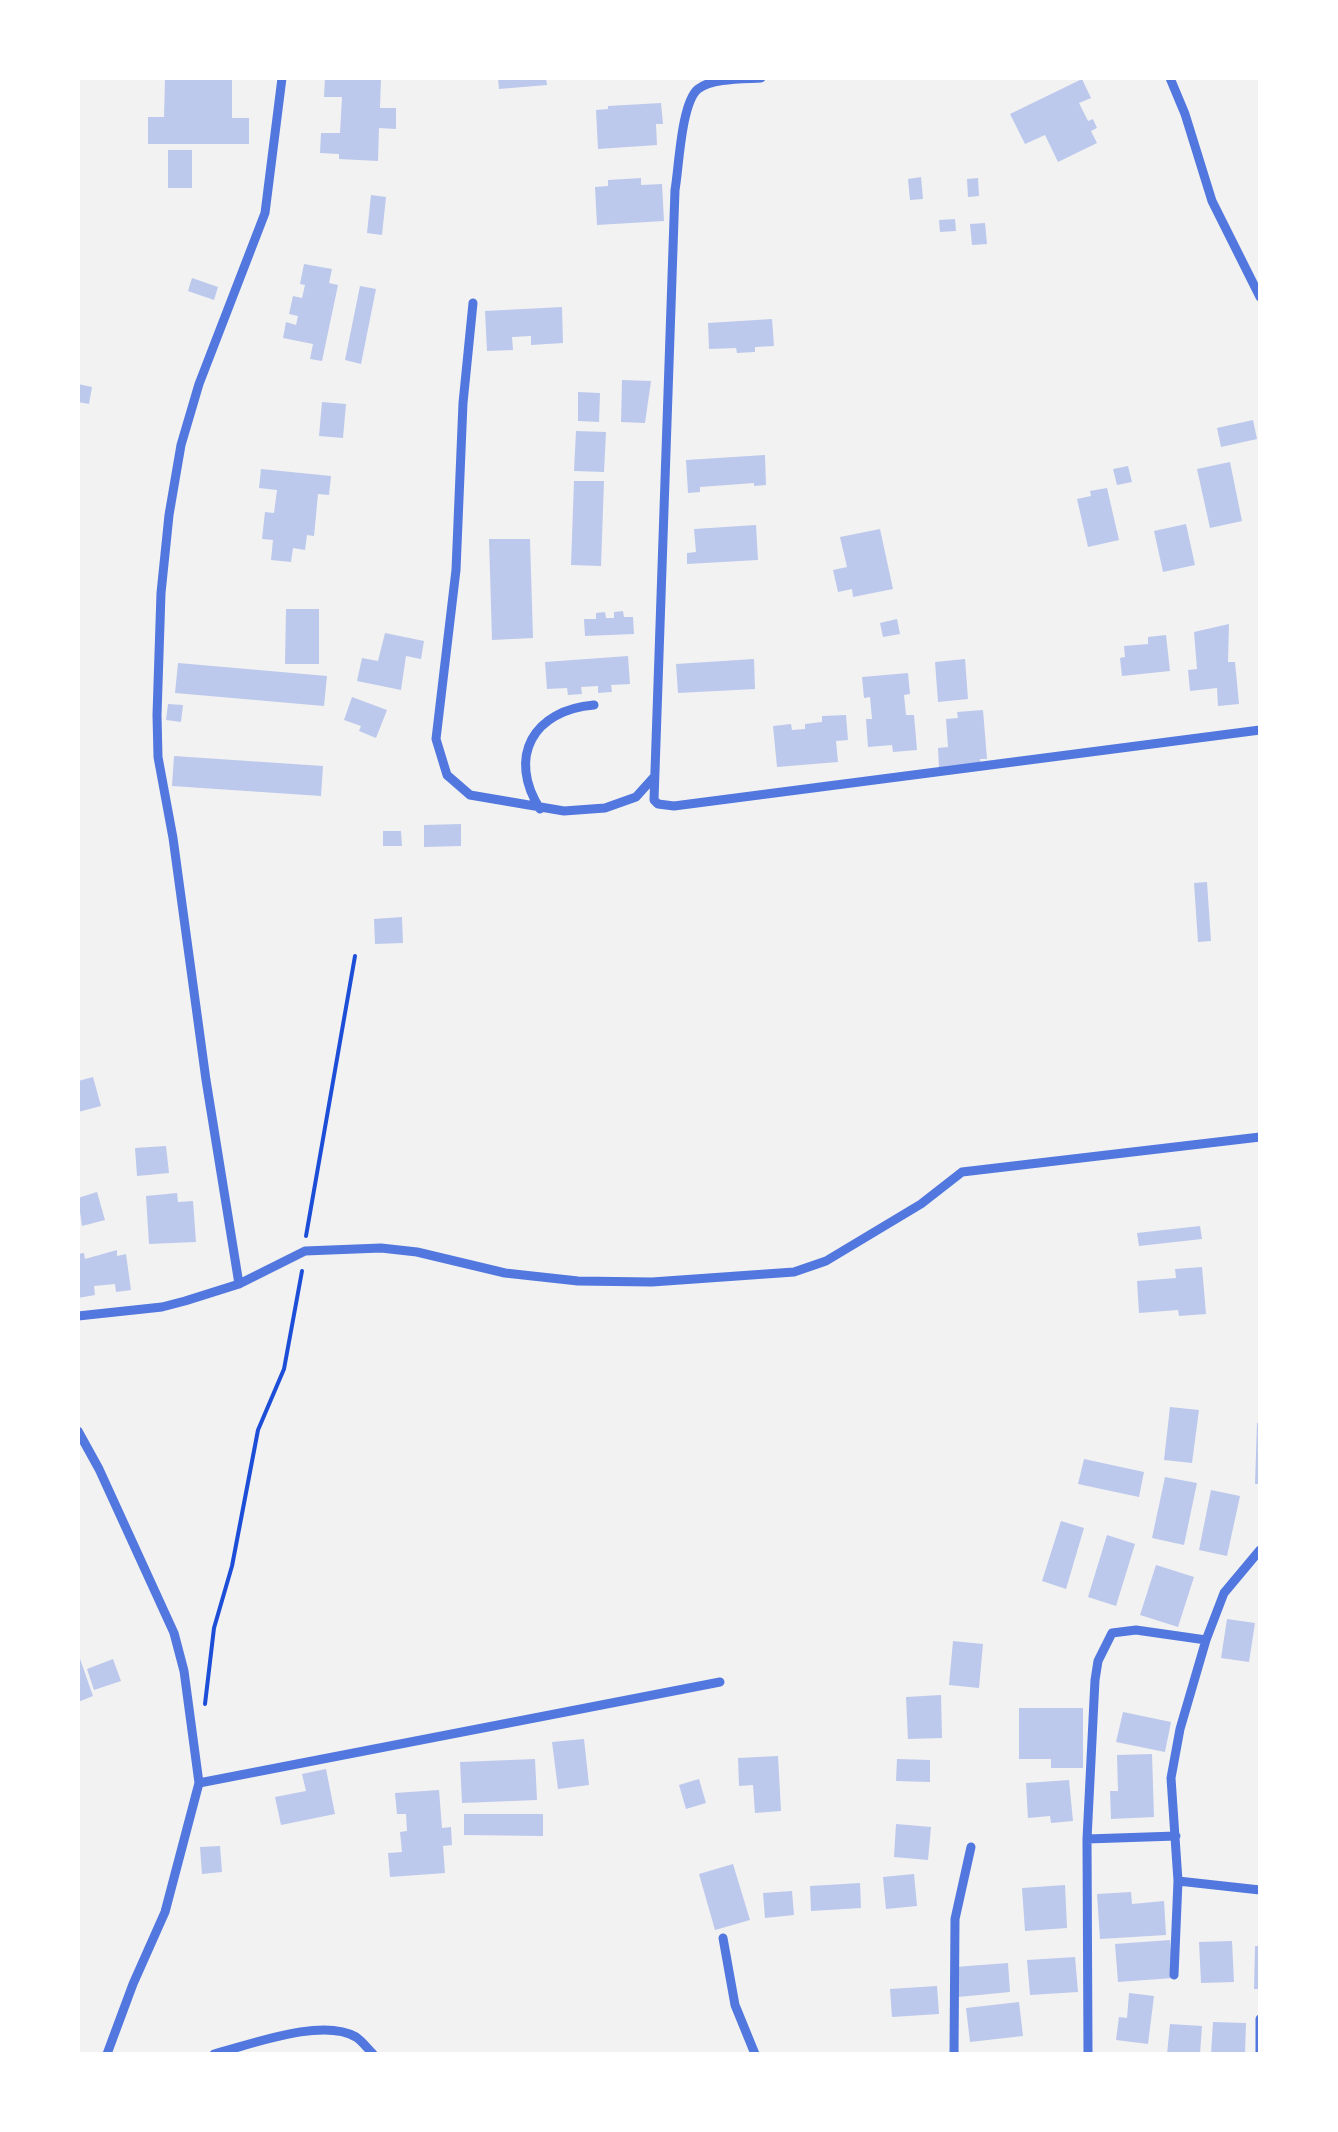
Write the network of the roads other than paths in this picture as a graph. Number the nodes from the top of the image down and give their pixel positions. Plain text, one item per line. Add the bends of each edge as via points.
1 (282, 78) edge
2 (761, 78) edge
3 (1170, 78) edge
4 (1260, 297) edge
5 (473, 303) dead end
6 (594, 705) dead end
7 (1260, 730) edge
8 (654, 777) junction
9 (540, 809) junction
10 (1260, 1137) edge
11 (239, 1284) junction
12 (78, 1316) edge
13 (78, 1431) edge
14 (1260, 1550) edge
15 (1206, 1640) junction
16 (720, 1682) dead end
17 (199, 1783) junction
18 (1176, 1836) junction
19 (1086, 1839) junction
20 (971, 1847) dead end
21 (1178, 1881) junction
22 (1260, 1890) edge
23 (723, 1938) dead end
24 (1174, 1975) dead end
25 (1260, 2020) edge
26 (107, 2054) edge
27 (214, 2054) edge
28 (373, 2054) edge
29 (755, 2054) edge
30 (954, 2054) edge
31 (1088, 2054) edge
32 (1260, 2054) edge

1 - 11 street via 264,213 181,445 161,592 156,714
2 - 8 street via 699,88 688,102 675,190
3 - 4 street via 1212,200
5 - 9 street via 456,570 436,739 447,775 470,795
6 - 9 street via 553,716 527,749 526,780
7 - 8 street via 674,806 654,800
8 - 9 street via 636,797 605,808
10 - 11 street via 962,1172 826,1262 794,1272 578,1280 505,1273 399,1250 305,1251
11 - 12 street via 162,1307
13 - 17 street via 174,1633
14 - 15 street via 1224,1593
15 - 18 street via 1172,1778
15 - 19 street via 1112,1633 1094,1680
16 - 17 street
17 - 26 street via 165,1912
18 - 19 street
18 - 21 street
19 - 31 street
20 - 30 street via 956,1919
21 - 22 street
21 - 24 street
23 - 29 street via 734,2004
25 - 32 street
27 - 28 street via 328,2029 356,2037

